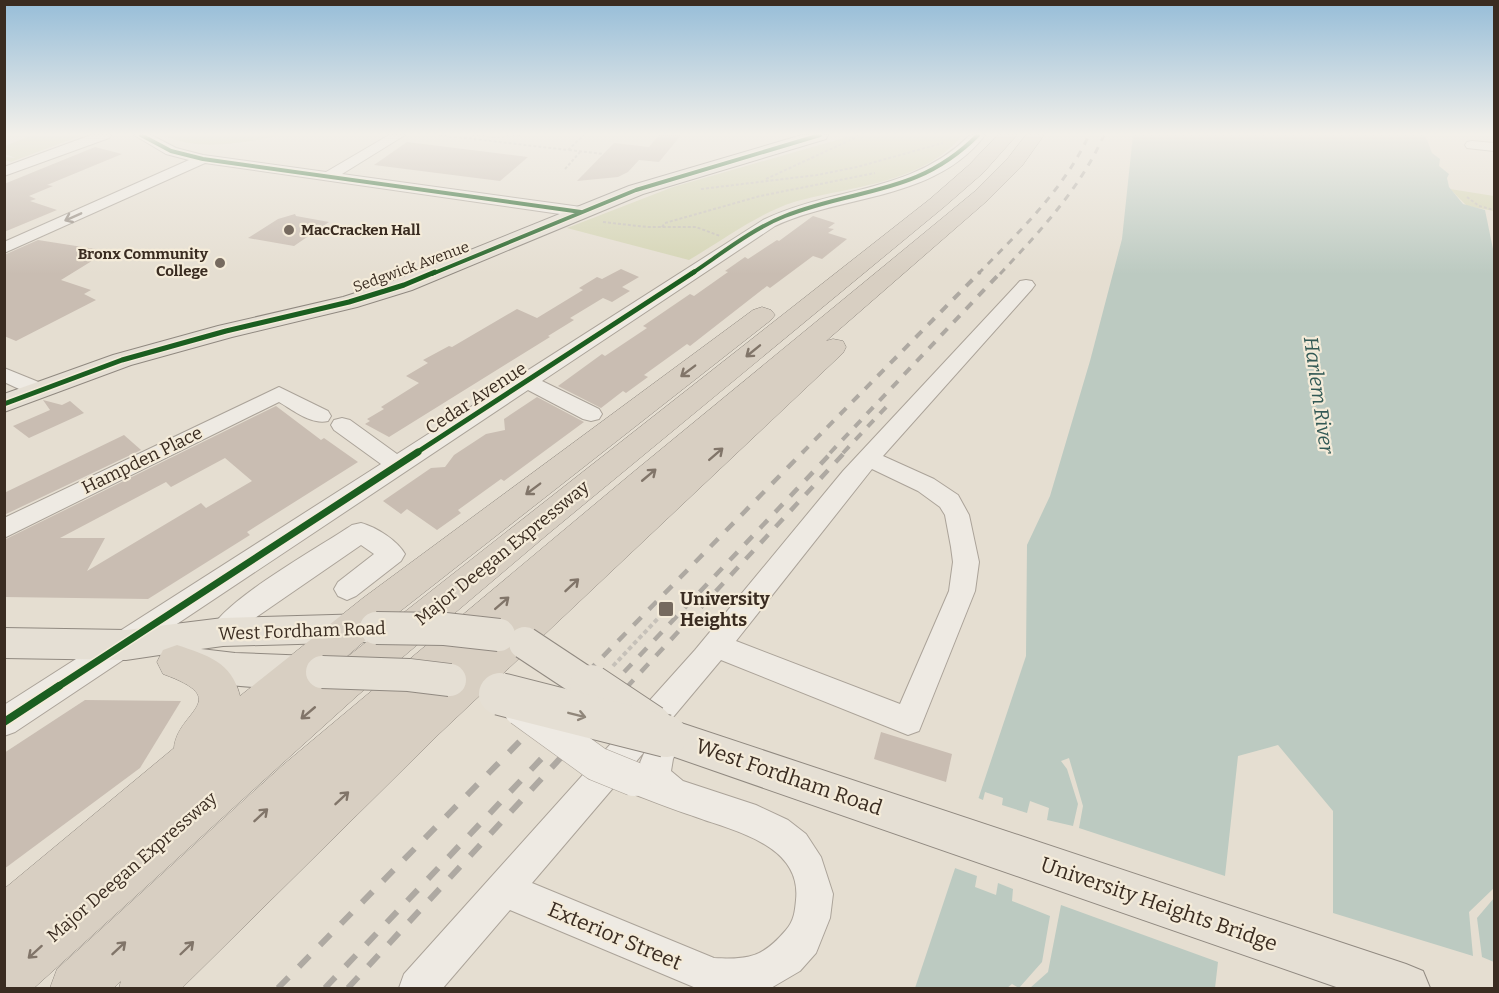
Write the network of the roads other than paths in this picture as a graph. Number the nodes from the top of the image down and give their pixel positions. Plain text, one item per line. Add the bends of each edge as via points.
1 (153, 181) edge
2 (355, 181) edge
3 (661, 181) edge
4 (905, 181) edge
5 (947, 181) edge
6 (962, 181) edge
7 (996, 181) edge
8 (981, 196) junction
9 (588, 216) junction
10 (4, 248) edge
11 (1026, 285) dead end
12 (4, 374) edge
13 (528, 381) junction
14 (39, 390) junction
15 (4, 404) edge
16 (591, 414) dead end
17 (320, 417) dead end
18 (342, 425) dead end
19 (868, 458) junction
20 (400, 465) junction
21 (4, 528) edge
22 (347, 589) dead end
23 (365, 628) junction
24 (223, 632) junction
25 (513, 639) junction
26 (4, 643) edge
27 (126, 645) junction
28 (711, 653) junction
29 (177, 662) junction
30 (311, 672) junction
31 (473, 686) junction
32 (4, 722) edge
33 (667, 736) junction
34 (676, 794) junction
35 (149, 796) junction
36 (913, 818) joint
37 (4, 890) edge
38 (506, 890) junction
39 (4, 922) edge
40 (4, 980) edge
41 (76, 988) edge
42 (145, 988) edge
43 (418, 988) edge
44 (1406, 988) edge

1 -> 10 street
2 - 9 street
3 - 9 main road, Sedgwick Avenue
4 - 13 street, Cedar Avenue via 769,223
5 -> 23 highway via 879,227
6 -> 40 highway, Major Deegan Expressway via 344,683
7 - 8 highway, Major Deegan Expressway
25 -> 8 highway via 804,375
41 -> 8 highway, Major Deegan Expressway via 299,780 642,482
9 - 14 main road, Sedgwick Avenue via 404,285 122,360
11 - 19 street
12 - 14 street
13 - 16 street
13 - 20 street, Cedar Avenue
14 - 15 main road, Sedgwick Avenue
17 - 21 street, Hampden Place via 279,393
18 - 20 street
19 - 28 street
19 - 28 street via 926,485 949,501 957,515 964,547 962,591 909,721
20 - 27 street, Cedar Avenue
22 - 24 street via 392,554 361,532 245,610
23 - 24 main road, West Fordham Road
23 - 25 main road, West Fordham Road, bridge via 445,629
23 - 30 highway
24 - 27 main road, West Fordham Road
25 - 31 highway
25 - 33 main road, West Fordham Road, bridge
26 - 27 main road, West Fordham Road
27 - 29 main road, West Fordham Road
27 - 32 street, Cedar Avenue
28 - 38 street
29 - 30 main road, West Fordham Road
29 - 35 highway via 212,679 219,700 214,718 197,743
30 - 31 main road, West Fordham Road, bridge via 409,675
30 - 35 highway
31 -> 33 main road, West Fordham Road, bridge
31 - 34 street, Exterior Street, bridge via 597,764
42 -> 31 highway via 295,842
33 - 34 street, Exterior Street via 654,772 658,782
33 - 36 main road, West Fordham Road
34 - 38 street, Exterior Street via 770,828 789,841 804,861 814,893 809,928 796,951 768,974 742,981 714,977
35 - 37 street
35 - 39 highway
36 - 44 main road, University Heights Bridge
38 - 43 street

